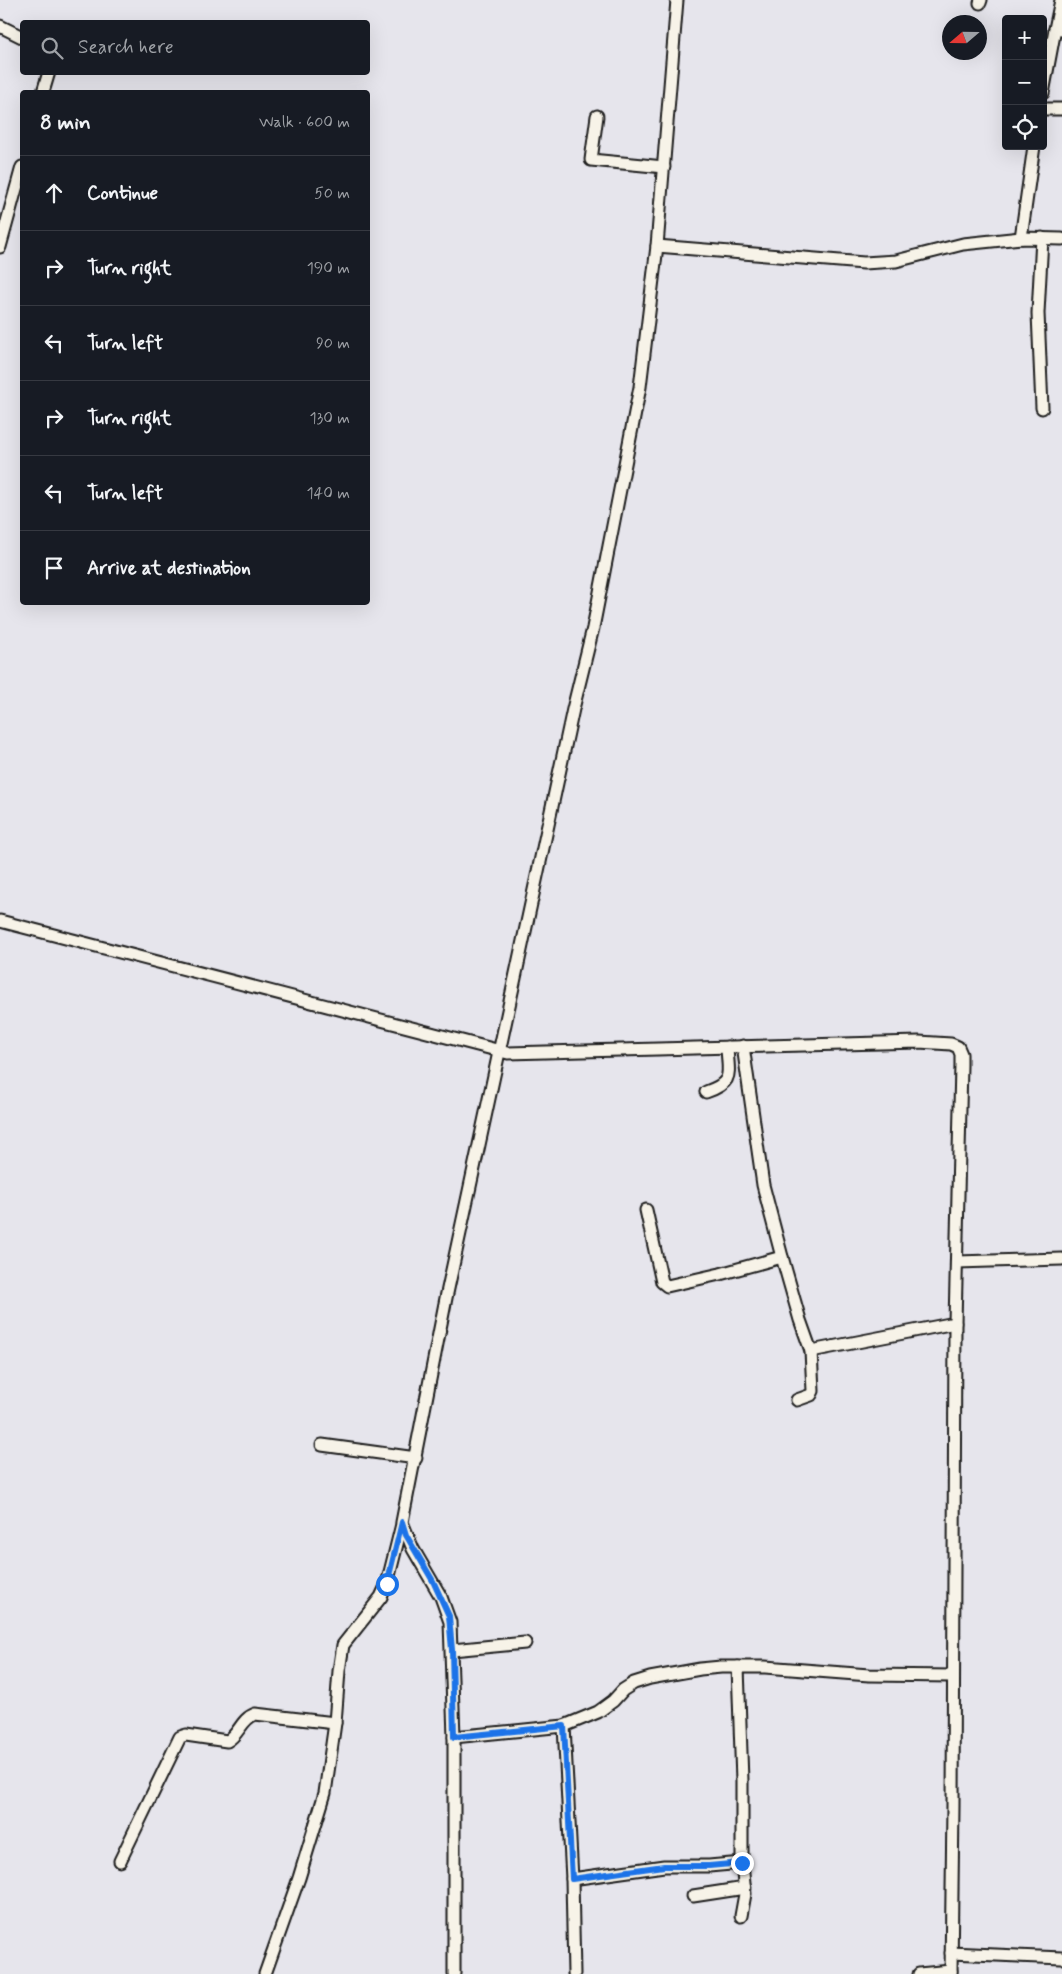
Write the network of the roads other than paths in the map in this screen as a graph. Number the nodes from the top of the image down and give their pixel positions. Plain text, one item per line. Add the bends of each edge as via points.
1 (677, 0) edge
2 (1060, 0) edge
3 (0, 26) edge
4 (1058, 30) edge
5 (20, 35) edge
6 (48, 75) edge
7 (1047, 76) edge
8 (44, 90) edge
9 (1047, 108) edge
10 (1062, 109) edge
11 (597, 116) dead end
12 (1033, 150) edge
13 (664, 167) junction
14 (20, 174) edge
15 (1021, 238) junction
16 (1042, 238) junction
17 (1062, 239) edge
18 (657, 246) junction
19 (0, 247) edge
20 (1042, 408) dead end
21 (0, 922) edge
22 (743, 1046) junction
23 (726, 1047) junction
24 (499, 1051) junction
25 (706, 1092) dead end
26 (646, 1210) dead end
27 (782, 1256) junction
28 (1062, 1259) edge
29 (957, 1262) junction
30 (955, 1323) junction
31 (811, 1351) junction
32 (798, 1400) dead end
33 (322, 1445) dead end
34 (416, 1458) junction
35 (402, 1522) junction
36 (525, 1642) dead end
37 (452, 1650) junction
38 (738, 1667) junction
39 (953, 1676) junction
40 (335, 1723) junction
41 (564, 1726) junction
42 (454, 1737) junction
43 (120, 1861) dead end
44 (742, 1863) junction
45 (572, 1879) junction
46 (745, 1888) junction
47 (693, 1896) dead end
48 (741, 1916) dead end
49 (951, 1947) junction
50 (1062, 1958) edge
51 (951, 1972) edge
52 (264, 1974) edge
53 (454, 1974) edge
54 (574, 1974) edge
55 (919, 1974) edge

1 - 13 street
2 - 4 street
3 - 5 street
4 - 7 street
6 - 8 street
9 - 10 street
11 - 13 street via 591,160
12 - 15 street
13 - 18 street
14 - 19 street
15 - 16 street
15 - 18 street via 963,244 896,261 864,263
16 - 17 street
16 - 20 street via 1038,313
18 - 24 street via 640,387 595,619
21 - 24 street
22 - 23 street
22 - 27 street via 763,1185
22 - 29 street via 919,1042 958,1047 961,1065
23 - 24 street
23 - 25 street via 727,1081
24 - 34 street via 446,1298
26 - 27 street via 662,1282 667,1286
27 - 31 street
28 - 29 street
29 - 30 street
30 - 31 street
30 - 39 street
31 - 32 street via 813,1390 811,1395
33 - 34 street
34 - 35 street
35 - 37 street via 447,1611
35 - 40 street via 381,1597 343,1645
36 - 37 street
37 - 42 street
38 - 39 street via 869,1676
38 - 41 street via 700,1669 634,1683 598,1712
38 - 44 street
39 - 49 street
40 - 43 street via 255,1714 248,1717 227,1741 186,1735 180,1737
40 - 52 street via 325,1793 300,1878
41 - 42 street
41 - 45 street
42 - 53 street
44 - 45 street via 664,1866
44 - 46 street
45 - 54 street
46 - 47 street
46 - 48 street
49 - 50 street
49 - 51 street
51 - 55 street

